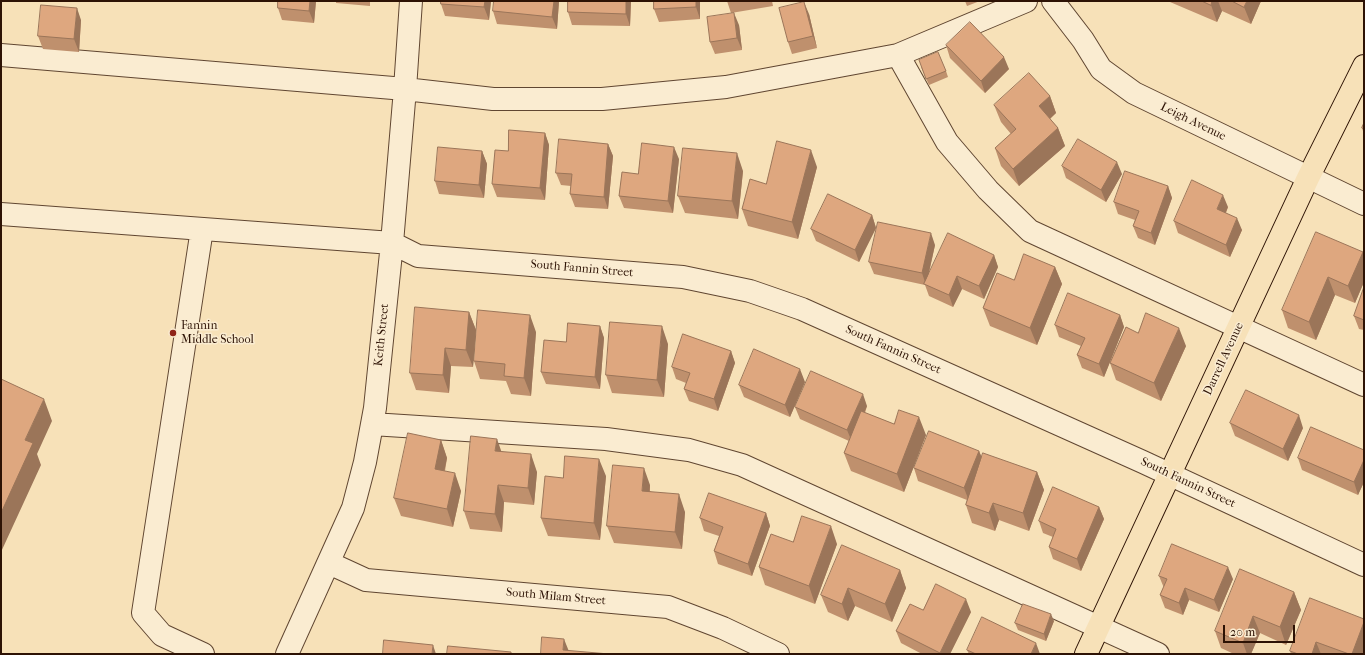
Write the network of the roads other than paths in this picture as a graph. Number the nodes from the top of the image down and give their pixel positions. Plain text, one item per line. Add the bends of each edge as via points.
1 (411, 1) edge
2 (1026, 1) edge
3 (1053, 1) edge
4 (898, 54) junction
5 (1, 56) edge
6 (1364, 66) edge
7 (405, 89) junction
8 (1308, 178) junction
9 (1364, 204) edge
10 (1, 214) edge
11 (202, 229) junction
12 (392, 243) junction
13 (1239, 326) junction
14 (1364, 385) edge
15 (372, 424) junction
16 (1170, 475) junction
17 (329, 563) junction
18 (1364, 564) edge
19 (1099, 627) junction
20 (203, 654) edge
21 (287, 654) edge
22 (778, 654) edge
23 (1086, 654) edge
24 (1158, 654) edge

1 - 7 street, Keith Street
2 - 4 street
3 - 8 street, Leigh Avenue via 1102,69 1134,93
4 - 7 street via 726,87 602,99 493,98
4 - 13 street via 947,142 988,190 1030,231
5 - 7 street
6 - 8 main road, Darrell Avenue
7 - 12 street, Keith Street
8 - 9 street, Leigh Avenue
8 - 13 main road, Darrell Avenue
10 - 11 street
11 - 12 street
11 - 20 street via 143,613 162,635
12 - 15 street, Keith Street
12 - 16 street, South Fannin Street via 418,256 683,277 750,291 802,309
13 - 14 street
13 - 16 main road, Darrell Avenue
15 - 17 street, Keith Street via 366,462 353,508
15 - 19 street via 606,439 689,450 742,465
16 - 18 street, South Fannin Street
16 - 19 main road, Darrell Avenue
17 - 21 street, Keith Street
17 - 22 street, South Milam Street via 366,580 668,607 723,628
19 - 23 main road, Darrell Avenue
19 - 24 street

